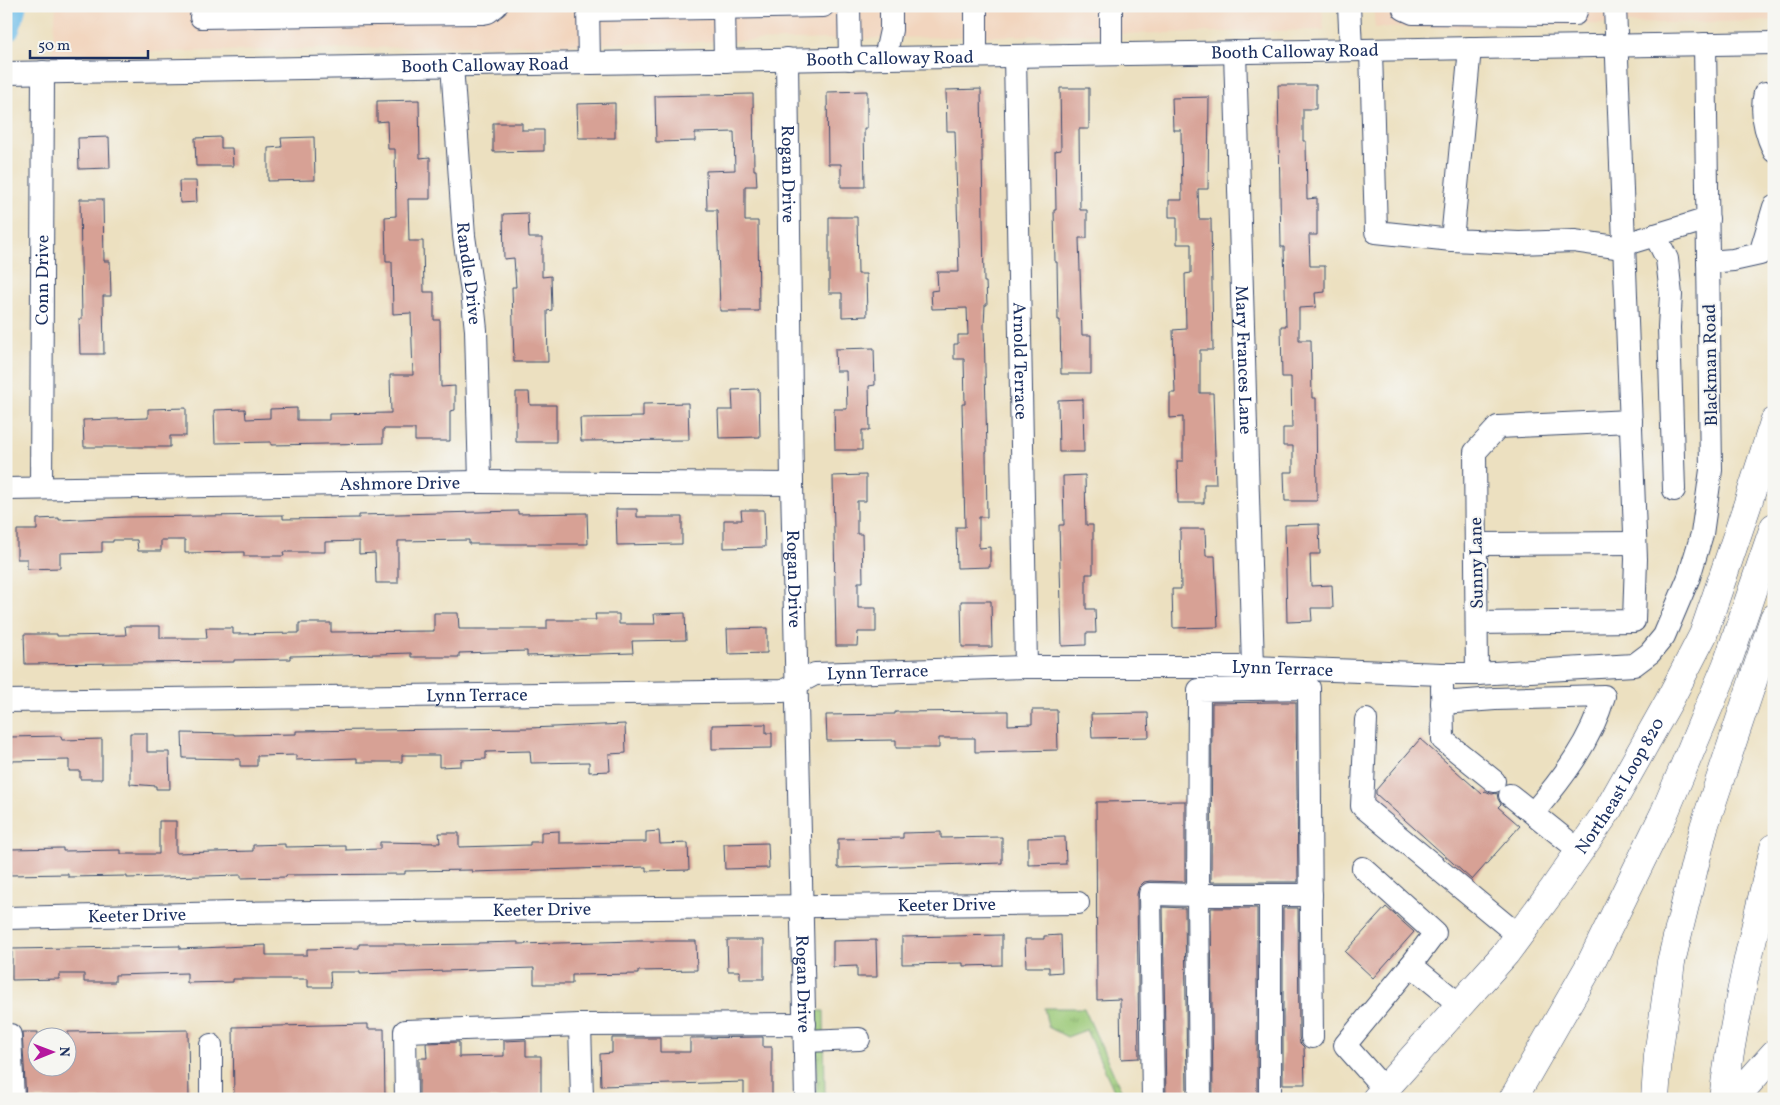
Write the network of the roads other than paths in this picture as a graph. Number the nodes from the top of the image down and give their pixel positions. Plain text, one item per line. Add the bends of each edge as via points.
1 (496, 6) edge
2 (823, 6) edge
3 (849, 6) edge
4 (891, 6) edge
5 (976, 6) edge
6 (1111, 6) edge
7 (1349, 6) edge
8 (1404, 6) edge
9 (1578, 6) edge
10 (1615, 6) edge
11 (724, 7) edge
12 (588, 8) edge
13 (375, 10) edge
14 (201, 17) dead end
15 (1774, 43) edge
16 (1705, 44) junction
17 (1616, 46) junction
18 (1470, 48) junction
19 (1361, 50) junction
20 (1235, 52) junction
21 (1111, 54) junction
22 (976, 56) junction
23 (1015, 56) junction
24 (885, 58) junction
25 (850, 59) junction
26 (725, 60) junction
27 (787, 60) junction
28 (589, 63) junction
29 (452, 65) junction
30 (43, 72) junction
31 (12, 73) edge
32 (1774, 93) edge
33 (1774, 151) edge
34 (1774, 207) edge
35 (1708, 219) junction
36 (1655, 235) junction
37 (1452, 240) junction
38 (1624, 244) junction
39 (1708, 262) junction
40 (1630, 421) junction
41 (1774, 422) edge
42 (480, 482) junction
43 (792, 484) junction
44 (41, 488) junction
45 (6, 489) edge
46 (1674, 490) dead end
47 (1774, 527) edge
48 (1635, 543) junction
49 (1476, 544) junction
50 (1774, 618) edge
51 (1476, 623) junction
52 (1634, 665) joint
53 (1026, 667) junction
54 (1253, 667) junction
55 (1442, 674) junction
56 (1477, 674) junction
57 (797, 683) junction
58 (6, 701) edge
59 (1442, 703) junction
60 (1366, 720) dead end
61 (1533, 813) junction
62 (1774, 848) edge
63 (1580, 851) junction
64 (1363, 868) dead end
65 (1198, 895) junction
66 (1270, 895) junction
67 (1311, 895) junction
68 (1078, 903) dead end
69 (802, 906) junction
70 (6, 918) edge
71 (1518, 936) junction
72 (1411, 965) junction
73 (1460, 1006) junction
74 (580, 1024) junction
75 (805, 1033) junction
76 (6, 1035) edge
77 (1312, 1037) dead end
78 (859, 1039) dead end
79 (211, 1045) dead end
80 (1774, 1054) edge
81 (1380, 1094) edge
82 (12, 1099) edge
83 (211, 1099) edge
84 (406, 1099) edge
85 (582, 1099) edge
86 (806, 1099) edge
87 (1152, 1099) edge
88 (1200, 1099) edge
89 (1270, 1099) edge
90 (1513, 1099) edge
91 (1655, 1099) edge
92 (1723, 1099) edge
93 (1734, 1099) edge

1 - 13 street via 488,12
2 - 11 street
3 - 25 street
4 - 24 street via 891,30
5 - 22 street
6 - 21 street
7 - 19 street
8 - 9 street via 1413,14 1575,14
10 - 17 street
11 - 12 street
11 - 26 street
12 - 28 street
13 - 14 street
15 - 16 street, Booth Calloway Road
16 - 17 street, Booth Calloway Road
16 - 35 street, Blackman Road
17 - 18 street, Booth Calloway Road
17 - 38 street
18 - 19 street, Booth Calloway Road
18 - 37 street
19 - 20 street, Booth Calloway Road
19 - 37 street via 1376,232
20 - 21 street, Booth Calloway Road
20 - 54 street, Mary Frances Lane
21 - 23 street, Booth Calloway Road
22 - 23 street, Booth Calloway Road
22 - 24 street, Booth Calloway Road
23 - 53 street, Arnold Terrace
24 - 25 street, Booth Calloway Road
25 - 27 street, Booth Calloway Road
26 - 27 street, Booth Calloway Road
26 - 28 street, Booth Calloway Road
27 - 43 street, Rogan Drive
28 - 29 street, Booth Calloway Road
29 - 30 street, Booth Calloway Road
29 - 42 street, Randle Drive via 464,236 476,330
30 - 31 street, Booth Calloway Road
30 - 44 street, Conn Drive
32 - 33 street via 1765,93 1762,106 1766,135
34 - 39 street via 1760,254
35 - 36 street
35 - 39 street, Blackman Road
36 - 38 street
36 - 46 street via 1667,259 1671,296
37 - 38 street via 1519,244 1574,241 1616,247
38 - 40 street
39 - 52 street, Blackman Road via 1711,470 1702,534 1689,577 1664,636
40 - 48 street
40 - 49 street, Sunny Lane via 1498,427 1475,452
41 - 63 main road, Northeast Loop 820 via 1703,635 1608,810
42 - 43 street, Ashmore Drive
42 - 44 street, Ashmore Drive
43 - 57 street, Rogan Drive
44 - 45 street, Ashmore Drive
47 - 90 main road via 1727,664 1664,814 1591,963
48 - 49 street
48 - 51 street via 1634,621
49 - 51 street, Sunny Lane
50 - 91 main road via 1704,827 1671,962
51 - 56 street, Sunny Lane
52 - 56 street, Lynn Terrace
53 - 54 street, Lynn Terrace
53 - 57 street, Lynn Terrace via 815,674
54 - 55 street, Lynn Terrace
55 - 56 street, Lynn Terrace
55 - 59 street
57 - 58 street, Lynn Terrace via 783,691
57 - 69 street, Rogan Drive
59 - 61 street via 1443,740
59 - 61 street via 1604,696 1590,731 1562,779
60 - 71 street via 1362,806
61 - 63 street
62 - 92 main road via 1744,976
63 - 71 main road, Northeast Loop 820
64 - 72 street via 1435,933
65 - 66 street
65 - 67 street via 1200,690 1309,688
65 - 87 street via 1150,894
65 - 88 street
66 - 67 street
66 - 89 street
67 - 77 street
68 - 69 street, Keeter Drive
69 - 70 street, Keeter Drive
69 - 75 street, Rogan Drive
71 - 73 main road, Northeast Loop 820
72 - 73 street
72 - 81 street via 1345,1045
73 - 81 main road, Northeast Loop 820
74 - 75 street
74 - 84 street via 405,1031
74 - 85 street
75 - 78 street
75 - 86 street, Rogan Drive
76 - 82 street via 10,1035
79 - 83 street
80 - 93 main road

